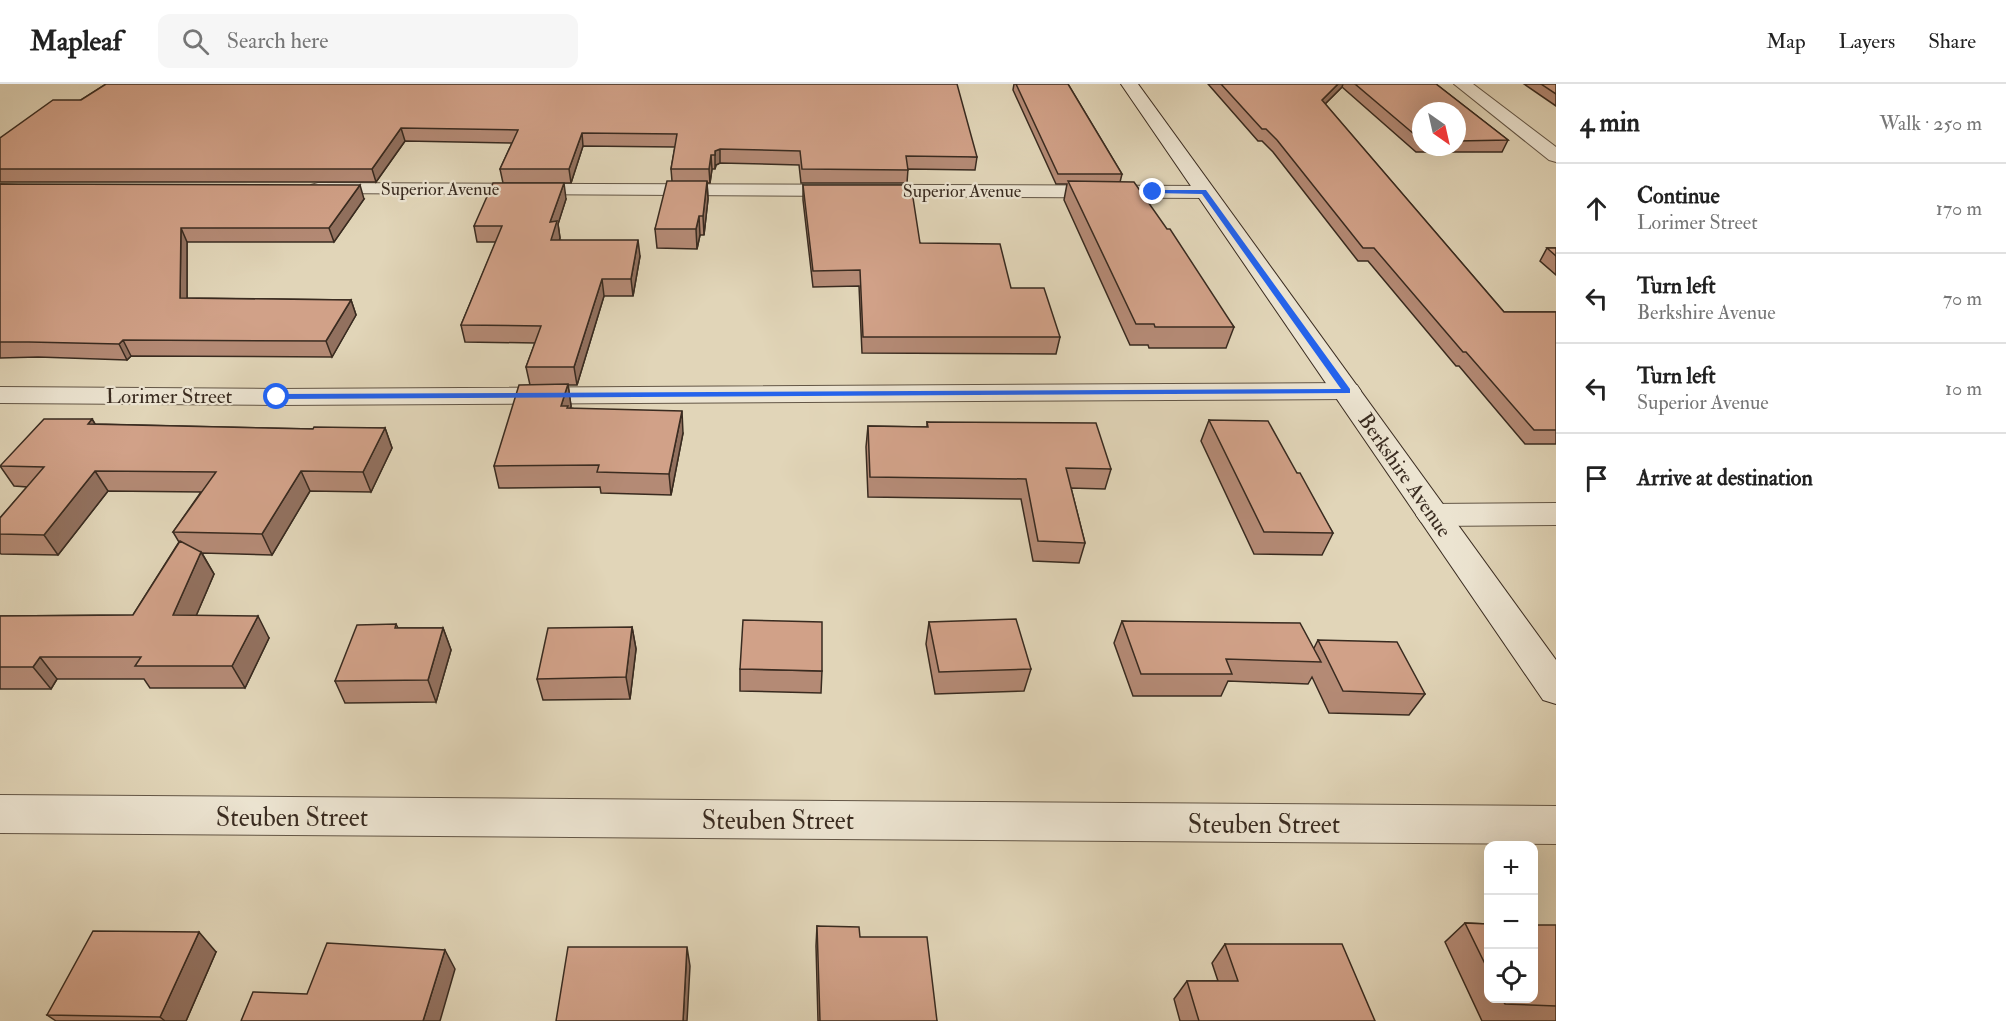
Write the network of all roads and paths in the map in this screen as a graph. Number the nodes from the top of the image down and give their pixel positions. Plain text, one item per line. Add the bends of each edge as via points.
1 (1129, 84) edge
2 (1462, 84) edge
3 (1556, 156) edge
4 (300, 189) edge
5 (1204, 192) junction
6 (1347, 391) junction
7 (0, 395) edge
8 (1556, 514) edge
9 (1432, 515) junction
10 (1556, 689) edge
11 (0, 814) edge
12 (1556, 825) edge

1 - 5 street, Berkshire Avenue
2 - 3 street
4 - 5 street, Superior Avenue
5 - 6 street, Berkshire Avenue
6 - 7 street, Lorimer Street
6 - 9 street, Berkshire Avenue
8 - 9 street
9 - 10 street, Berkshire Avenue
11 - 12 street, Steuben Street

